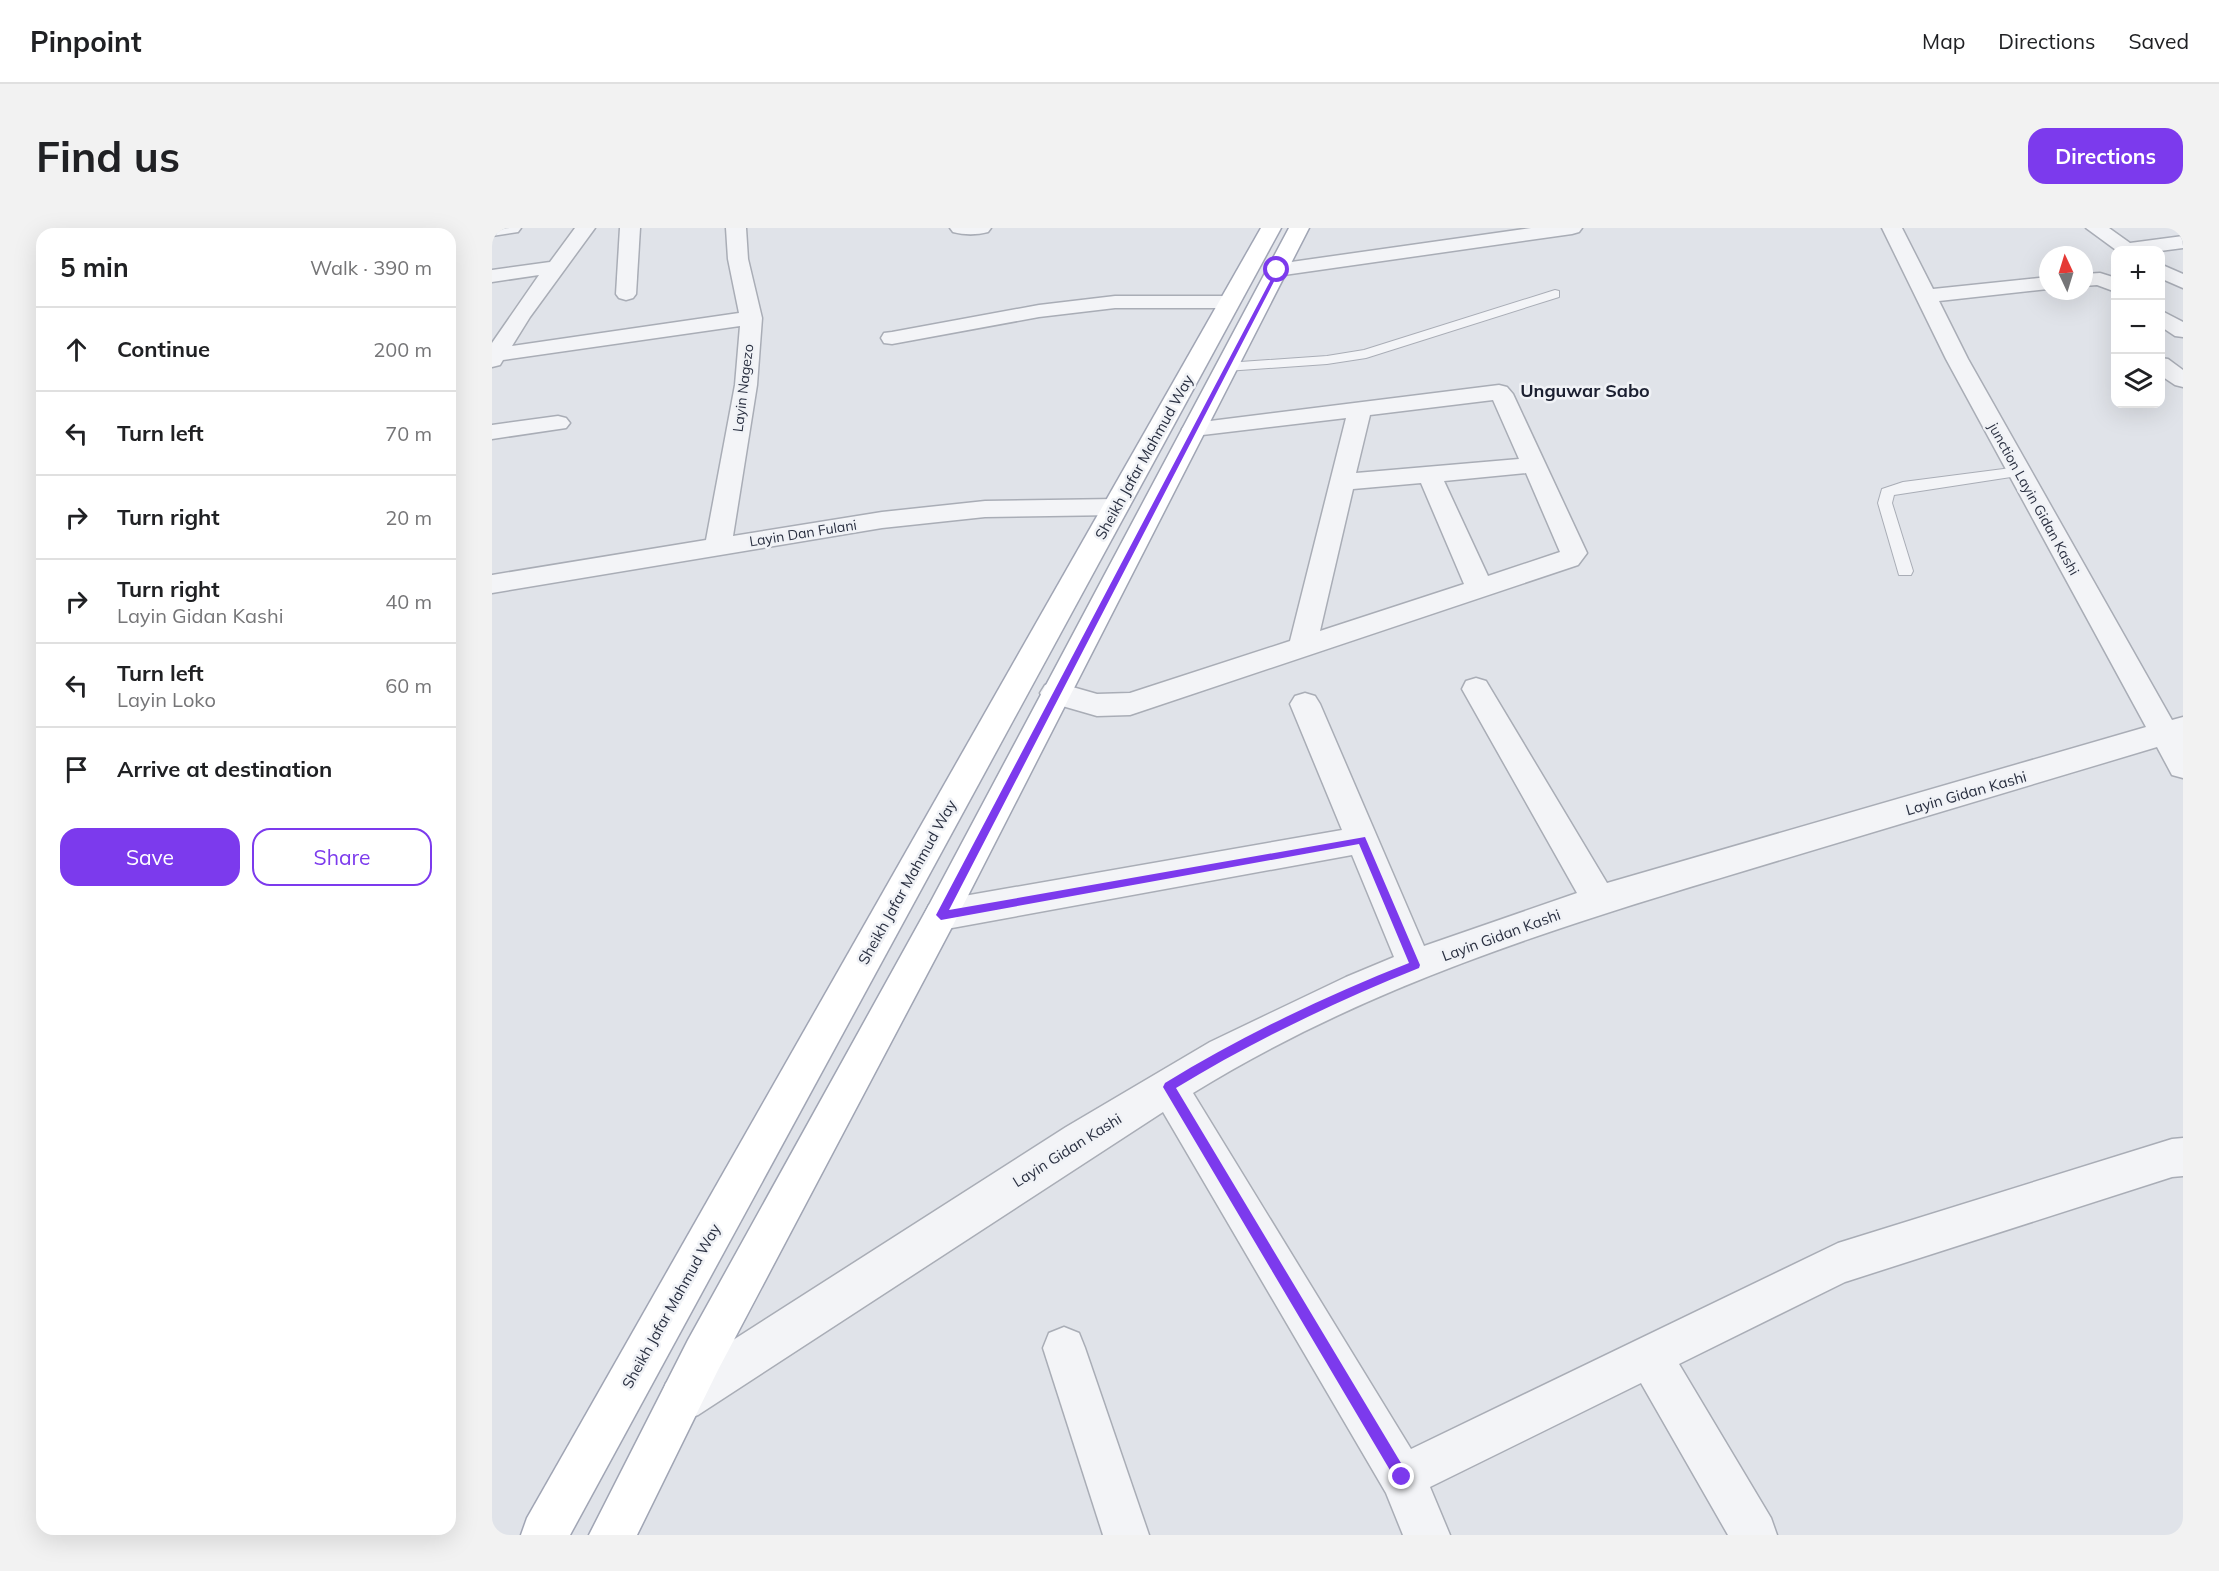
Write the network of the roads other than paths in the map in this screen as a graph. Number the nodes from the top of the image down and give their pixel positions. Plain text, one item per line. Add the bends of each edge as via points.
1 (511, 228) edge
2 (629, 228) edge
3 (736, 228) edge
4 (960, 228) edge
5 (981, 228) edge
6 (1270, 228) edge
7 (1299, 228) edge
8 (1572, 228) edge
9 (1892, 228) edge
10 (1899, 228) edge
11 (2096, 228) edge
12 (492, 230) edge
13 (593, 232) edge
14 (2183, 242) edge
15 (2121, 246) edge
16 (2154, 246) edge
17 (554, 267) junction
18 (1277, 270) junction
19 (2165, 273) edge
20 (492, 276) edge
21 (2093, 279) edge
22 (2183, 282) edge
23 (2111, 284) edge
24 (2039, 285) edge
25 (626, 294) dead end
26 (1555, 294) dead end
27 (1926, 296) junction
28 (1230, 302) junction
29 (520, 315) junction
30 (751, 318) junction
31 (2165, 319) edge
32 (492, 320) edge
33 (2183, 331) edge
34 (892, 338) dead end
35 (494, 357) edge
36 (1227, 367) junction
37 (2165, 367) edge
38 (2183, 380) edge
39 (1360, 408) junction
40 (558, 423) dead end
41 (1194, 429) junction
42 (492, 432) edge
43 (1534, 465) junction
44 (2019, 472) junction
45 (1429, 474) junction
46 (1342, 482) junction
47 (1116, 507) junction
48 (718, 547) junction
49 (1905, 571) dead end
50 (492, 584) edge
51 (1480, 589) junction
52 (1302, 648) junction
53 (1476, 689) dead end
54 (1055, 693) junction
55 (1305, 704) dead end
56 (2174, 731) edge
57 (2183, 766) edge
58 (1362, 840) junction
59 (1599, 900) junction
60 (941, 915) junction
61 (1415, 965) junction
62 (1169, 1087) junction
63 (2183, 1157) edge
64 (1064, 1348) dead end
65 (1650, 1356) junction
66 (682, 1399) junction
67 (1402, 1477) junction
68 (537, 1531) edge
69 (612, 1535) edge
70 (1126, 1535) edge
71 (1427, 1535) edge
72 (1754, 1535) edge

1 - 12 street
2 - 13 street
2 - 25 street
3 - 30 street, Layin Nagezo via 738,259
4 - 5 street
6 - 28 main road, Sheikh Jafar Mahmud Way
7 - 18 main road, Sheikh Jafar Mahmud Way
8 - 18 street
9 - 10 street
9 - 27 street, junction Layin Gidan Kashi
11 - 15 street
13 - 17 street
14 - 16 street
17 - 20 street
17 - 29 street
18 - 36 main road, Sheikh Jafar Mahmud Way
19 - 22 street
21 - 23 street
24 - 27 street
26 - 36 lane via 1366,354
27 - 44 street, junction Layin Gidan Kashi
28 - 34 street via 1115,302 1039,311
28 - 47 main road, Sheikh Jafar Mahmud Way
29 - 32 street
29 - 35 street
30 - 35 street
30 - 48 street, Layin Nagezo via 746,385
31 - 33 street
36 - 41 main road, Sheikh Jafar Mahmud Way
37 - 38 street
39 - 41 street
39 - 43 street via 1499,392
39 - 46 street
40 - 42 street
41 - 54 main road, Sheikh Jafar Mahmud Way
43 - 45 street
43 - 51 street via 1574,553 1555,565
44 - 49 lane via 1887,492 1885,503
44 - 56 street, junction Layin Gidan Kashi
45 - 46 street
45 - 51 street
46 - 52 street
47 - 48 street, Layin Dan Fulani via 953,512
47 - 68 main road, Sheikh Jafar Mahmud Way
48 - 50 street, Layin Dan Fulani
51 - 52 street
52 - 54 street via 1130,704 1097,705
53 - 59 street
54 - 60 main road, Sheikh Jafar Mahmud Way
55 - 58 street
56 - 57 street, junction Layin Gidan Kashi
56 - 59 street, Layin Gidan Kashi
58 - 60 street
58 - 61 street
59 - 61 street, Layin Gidan Kashi
60 - 66 main road, Sheikh Jafar Mahmud Way
61 - 62 street, Layin Gidan Kashi via 1358,988 1223,1054
62 - 66 street, Layin Gidan Kashi
62 - 67 street
63 - 65 street via 1838,1264
64 - 70 street
65 - 67 street
65 - 72 street
66 - 69 main road, Sheikh Jafar Mahmud Way
67 - 71 street

